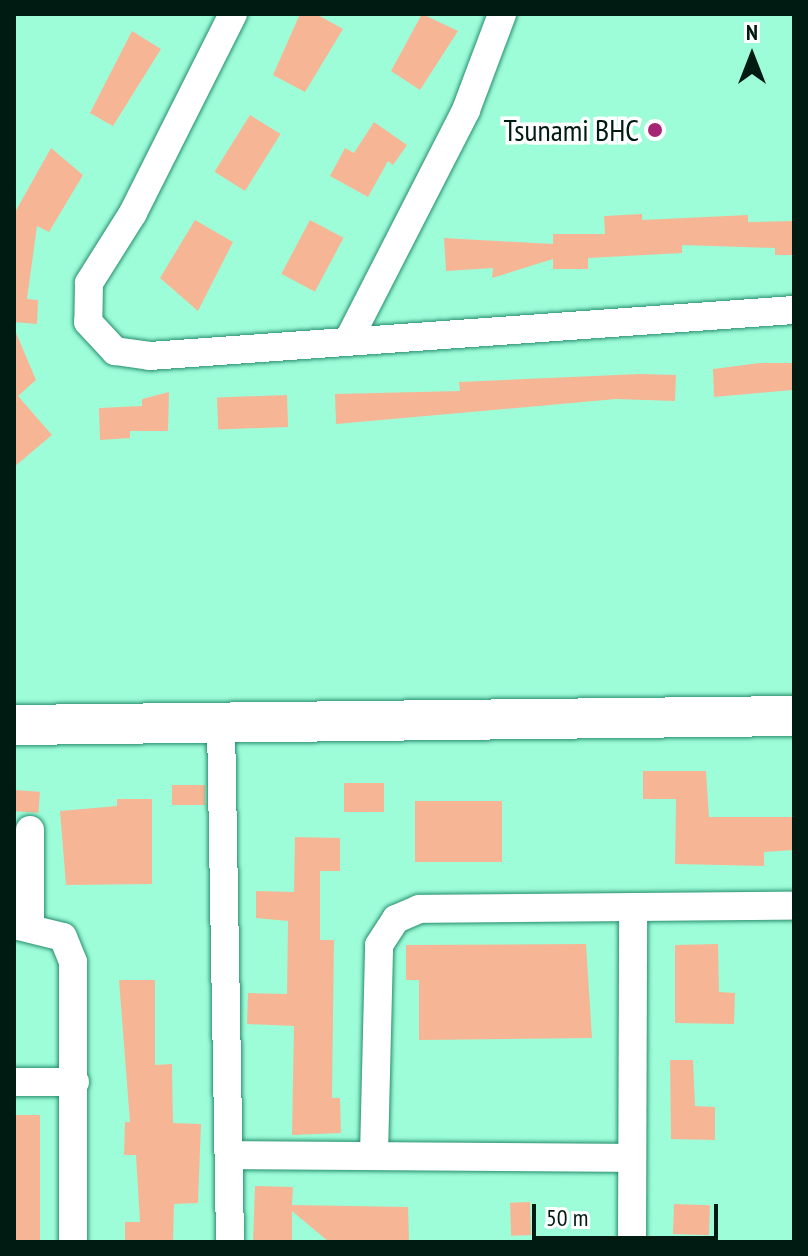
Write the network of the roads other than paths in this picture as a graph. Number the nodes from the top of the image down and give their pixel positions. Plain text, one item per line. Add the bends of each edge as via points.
1 (233, 14) edge
2 (502, 14) edge
3 (794, 310) edge
4 (349, 339) junction
5 (794, 716) edge
6 (221, 724) junction
7 (14, 725) edge
8 (30, 830) dead end
9 (794, 906) edge
10 (633, 908) junction
11 (22, 925) edge
12 (14, 1082) edge
13 (75, 1082) junction
14 (229, 1155) junction
15 (374, 1155) junction
16 (630, 1158) junction
17 (73, 1242) edge
18 (230, 1242) edge
19 (632, 1242) edge

1 - 4 street via 133,213 92,275 88,322 115,351 139,355
2 - 4 street via 466,110
3 - 4 street
5 - 6 main road
6 - 7 main road
6 - 14 street
8 - 11 street
9 - 10 street
10 - 15 street via 419,909 396,919 378,958
10 - 16 street
11 - 13 street via 49,929 70,946
12 - 13 street
13 - 17 street
14 - 15 street
14 - 18 street
15 - 16 street
16 - 19 street

